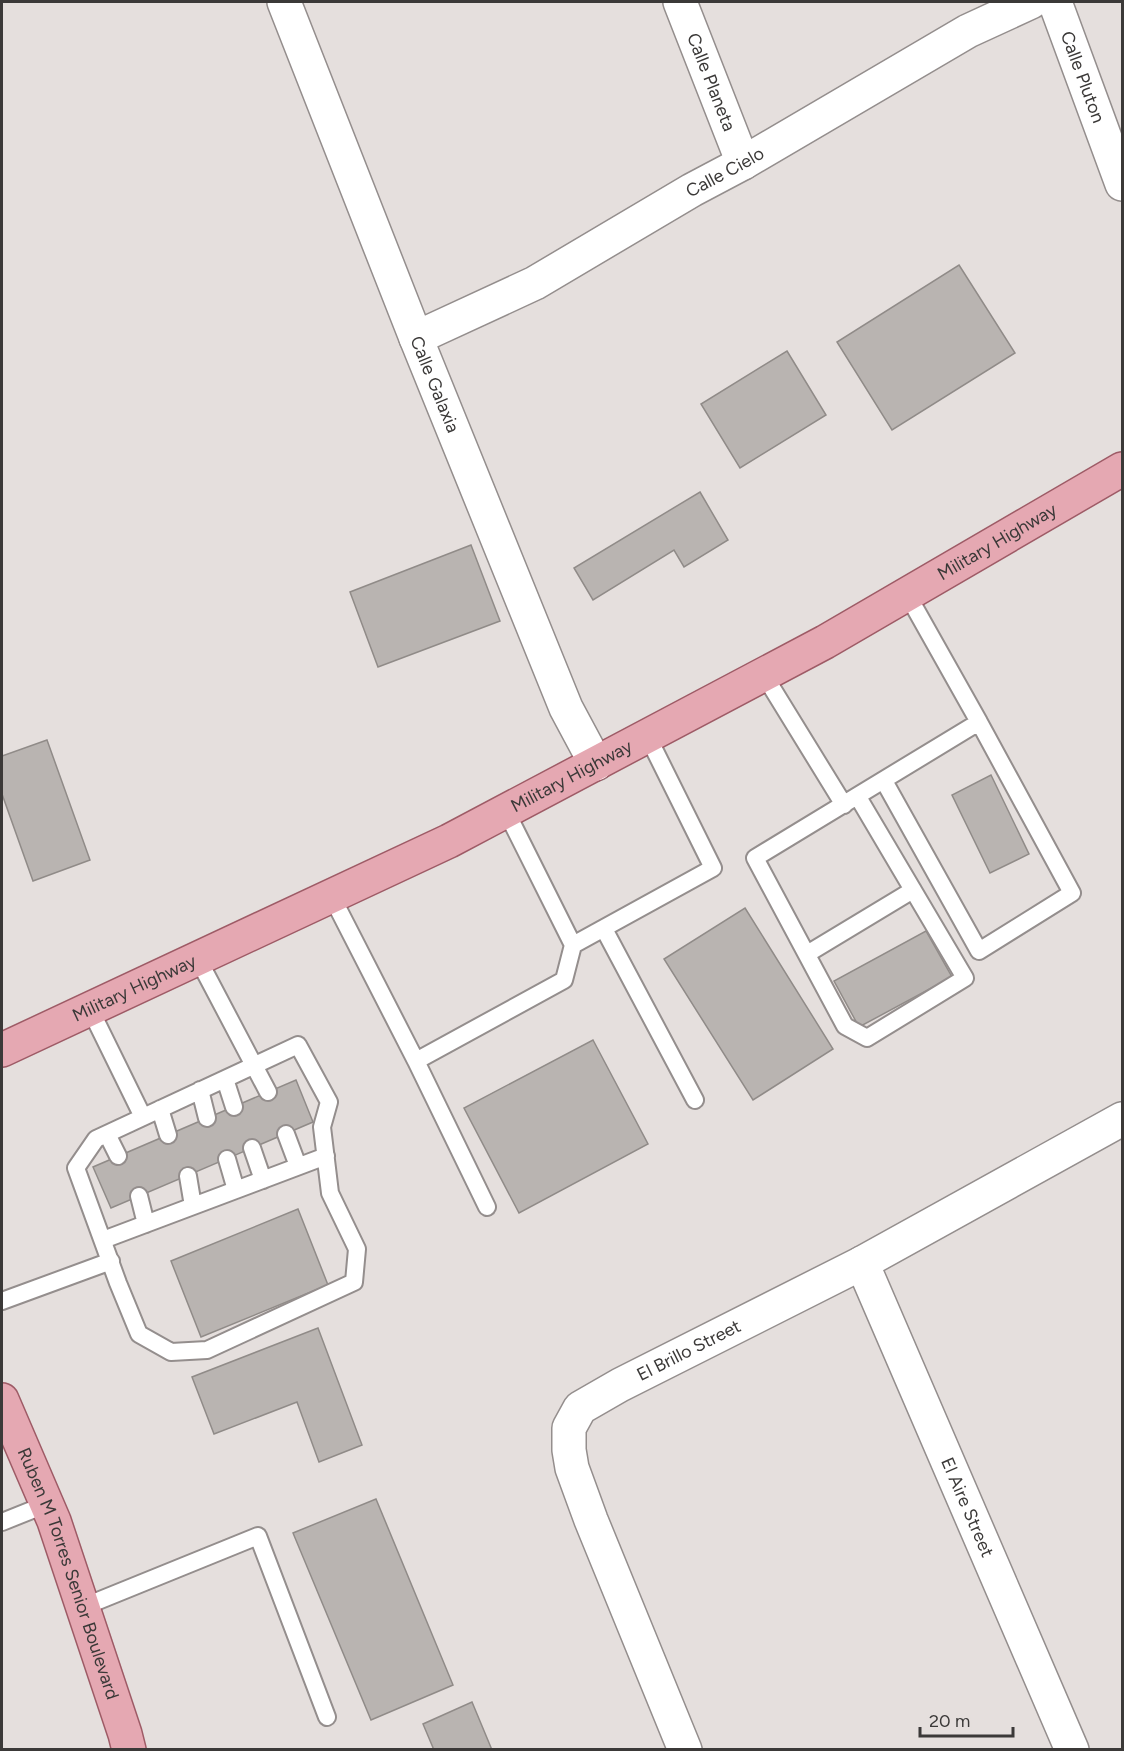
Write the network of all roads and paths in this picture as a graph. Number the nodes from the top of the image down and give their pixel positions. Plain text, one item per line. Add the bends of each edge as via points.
1 (284, 2) edge
2 (680, 2) edge
3 (1031, 2) edge
4 (1055, 2) edge
5 (743, 163) junction
6 (1122, 184) edge
7 (416, 338) junction
8 (1122, 469) edge
9 (907, 594) junction
10 (764, 675) junction
11 (980, 722) junction
12 (648, 737) junction
13 (596, 764) junction
14 (885, 781) junction
15 (851, 801) junction
16 (506, 812) junction
17 (913, 890) junction
18 (332, 897) junction
19 (604, 929) junction
20 (573, 945) junction
21 (807, 954) junction
22 (198, 959) junction
23 (90, 1009) junction
24 (2, 1050) edge
25 (416, 1061) junction
26 (255, 1065) junction
27 (225, 1079) junction
28 (200, 1090) junction
29 (268, 1092) dead end
30 (695, 1100) dead end
31 (234, 1107) dead end
32 (160, 1109) junction
33 (143, 1117) junction
34 (207, 1118) dead end
35 (1122, 1119) edge
36 (107, 1134) junction
37 (286, 1134) dead end
38 (168, 1135) dead end
39 (252, 1148) dead end
40 (118, 1156) dead end
41 (326, 1156) junction
42 (227, 1159) dead end
43 (298, 1166) junction
44 (188, 1176) dead end
45 (263, 1180) junction
46 (236, 1190) junction
47 (139, 1197) dead end
48 (193, 1206) junction
49 (487, 1207) dead end
50 (146, 1224) junction
51 (103, 1240) junction
52 (111, 1261) junction
53 (862, 1263) junction
54 (2, 1301) edge
55 (2, 1400) edge
56 (47, 1504) junction
57 (2, 1522) edge
58 (83, 1607) junction
59 (327, 1717) dead end
60 (129, 1749) edge
61 (685, 1749) edge
62 (1072, 1749) edge

1 - 7 street, Calle Galaxia
2 - 5 street, Calle Planeta
3 - 5 street, Calle Cielo via 968,31
4 - 6 street, Calle Pluton
5 - 7 street, Calle Cielo via 535,283
7 - 13 street, Calle Galaxia via 566,708
8 - 9 main road, Military Highway
9 - 10 main road, Military Highway
9 - 11 lane
10 - 12 main road, Military Highway
10 - 15 lane
11 - 14 lane
11 - 14 lane via 1072,893 979,951
12 - 13 main road, Military Highway
12 - 19 lane via 713,868
13 - 16 main road, Military Highway
14 - 15 lane
15 - 17 lane
15 - 21 lane via 755,858
16 - 18 main road, Military Highway
16 - 20 lane
17 - 21 lane
17 - 21 lane via 965,978 867,1038 844,1026
18 - 22 main road, Military Highway
18 - 25 lane
19 - 20 lane
19 - 30 lane
20 - 25 lane via 564,980
22 - 23 main road, Military Highway
22 - 26 lane
23 - 24 main road, Military Highway
23 - 33 lane
25 - 49 lane
26 - 27 lane
26 - 29 lane
26 - 41 lane via 298,1045 328,1102 322,1127
27 - 28 lane
27 - 31 lane
28 - 32 lane
28 - 34 lane
32 - 33 lane
32 - 38 lane
33 - 36 lane
35 - 53 street, El Brillo Street
36 - 40 lane
36 - 51 lane via 96,1139 76,1168
37 - 43 lane
39 - 45 lane
41 - 43 lane
41 - 52 lane via 330,1193 357,1249 354,1282 207,1350 171,1352 139,1334
42 - 46 lane
43 - 45 lane
44 - 48 lane
45 - 46 lane
46 - 48 lane
47 - 50 lane
48 - 50 lane
50 - 51 lane
51 - 52 lane
52 - 54 lane
53 - 61 street, El Brillo Street via 580,1408 569,1428 572,1468
53 - 62 street, El Aire Street
55 - 56 main road, Ruben M Torres Senior Boulevard
56 - 57 lane
56 - 58 main road, Ruben M Torres Senior Boulevard
58 - 59 lane via 258,1536
58 - 60 main road, Ruben M Torres Senior Boulevard

